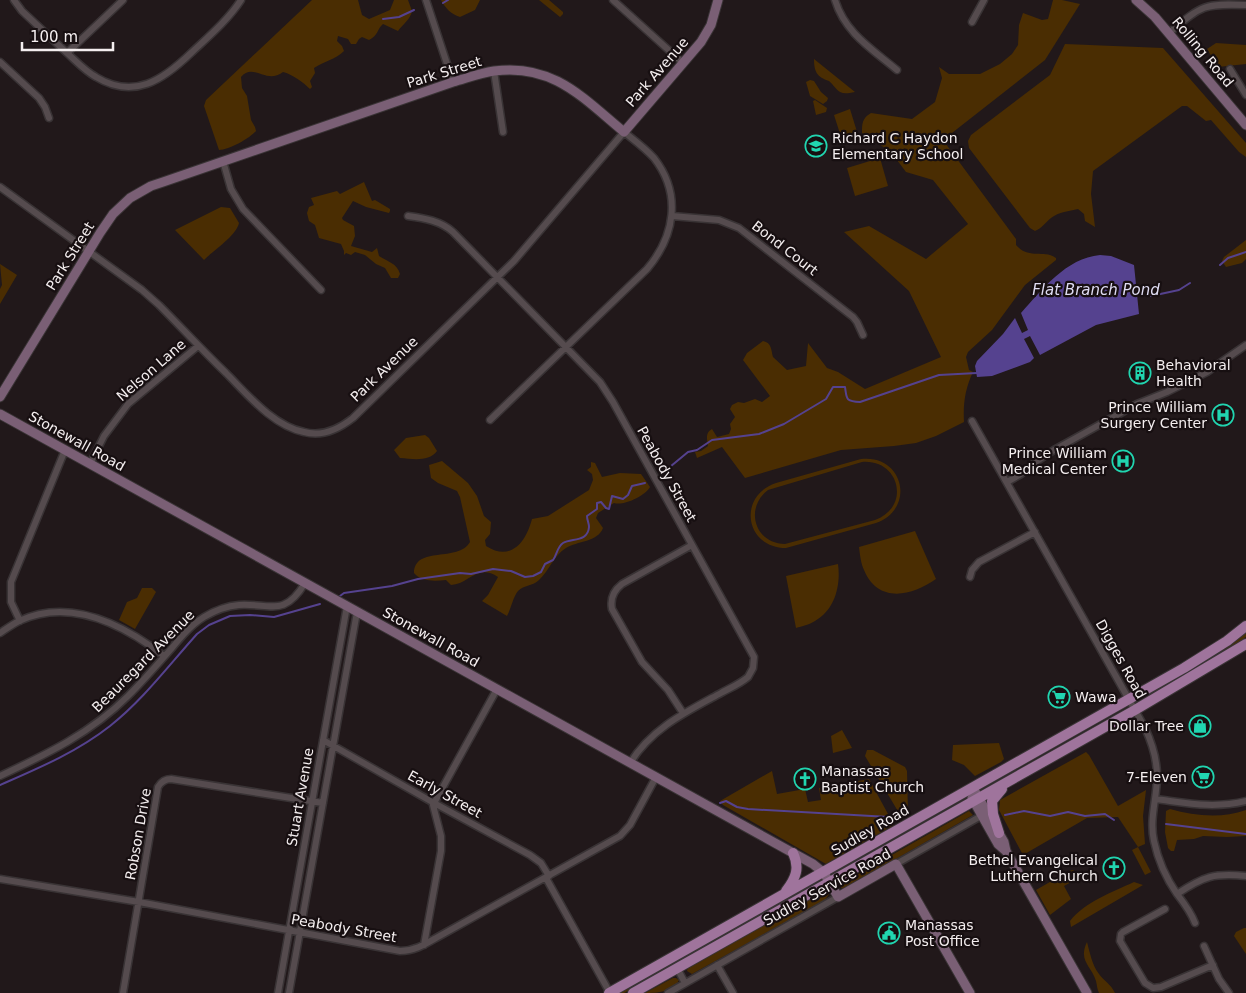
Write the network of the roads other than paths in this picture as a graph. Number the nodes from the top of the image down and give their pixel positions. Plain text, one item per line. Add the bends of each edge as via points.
1 (14, 0) edge
2 (123, 0) edge
3 (240, 0) edge
4 (426, 0) edge
5 (613, 0) edge
6 (718, 0) edge
7 (835, 0) edge
8 (984, 0) edge
9 (1136, 0) edge
10 (1246, 5) edge
11 (972, 22) dead end
12 (1169, 33) junction
13 (67, 53) junction
14 (0, 62) edge
15 (683, 63) junction
16 (1230, 69) dead end
17 (897, 70) dead end
18 (494, 71) junction
19 (453, 82) junction
20 (1246, 95) edge
21 (49, 118) dead end
22 (1246, 125) edge
23 (503, 132) dead end
24 (624, 132) junction
25 (223, 161) junction
26 (0, 187) edge
27 (408, 216) dead end
28 (672, 216) junction
29 (89, 252) junction
30 (498, 277) junction
31 (321, 290) dead end
32 (863, 335) dead end
33 (1246, 345) edge
34 (198, 346) junction
35 (566, 347) junction
36 (0, 397) edge
37 (0, 414) edge
38 (490, 420) dead end
39 (972, 421) dead end
40 (65, 450) junction
41 (90, 464) junction
42 (1007, 482) junction
43 (1035, 532) junction
44 (692, 545) junction
45 (970, 577) dead end
46 (305, 583) junction
47 (347, 606) junction
48 (357, 612) junction
49 (20, 621) junction
50 (1246, 626) edge
51 (0, 633) edge
52 (1246, 644) edge
53 (164, 656) junction
54 (497, 689) junction
55 (1129, 700) junction
56 (1135, 710) junction
57 (683, 713) junction
58 (323, 740) junction
59 (333, 746) junction
60 (630, 763) junction
61 (0, 776) edge
62 (656, 777) junction
63 (1012, 779) junction
64 (970, 790) junction
65 (1154, 799) junction
66 (976, 800) junction
67 (312, 801) junction
68 (1246, 801) edge
69 (322, 803) junction
70 (434, 803) junction
71 (981, 816) junction
72 (999, 833) junction
73 (1006, 851) junction
74 (793, 853) junction
75 (896, 864) junction
76 (824, 872) junction
77 (1246, 876) edge
78 (548, 877) junction
79 (0, 879) edge
80 (831, 882) junction
81 (1177, 894) junction
82 (838, 896) junction
83 (780, 897) junction
84 (139, 902) junction
85 (1165, 909) dead end
86 (1195, 923) dead end
87 (289, 930) junction
88 (300, 932) junction
89 (424, 944) junction
90 (1204, 946) dead end
91 (717, 965) junction
92 (1213, 966) junction
93 (677, 968) junction
94 (685, 983) junction
95 (123, 993) edge
96 (278, 993) edge
97 (289, 993) edge
98 (609, 993) edge
99 (633, 993) edge
100 (668, 993) edge
101 (733, 993) edge
102 (970, 993) edge
103 (1087, 993) edge
104 (1229, 993) edge

1 - 13 street
2 - 13 street
3 - 13 street via 182,61 165,76 148,84 121,87 105,82
4 - 19 street
5 - 15 street
6 - 15 street, Park Avenue via 707,34
7 - 17 street via 850,31
8 - 11 street
9 - 12 street, Rolling Road
10 - 12 street via 1217,4 1202,8
12 - 22 street, Rolling Road
14 - 21 street via 42,102
15 - 24 street, Park Avenue
16 - 20 street
18 - 19 street, Park Street
18 - 23 street
18 - 24 street, Park Street via 523,71 550,77 571,89
19 - 25 street, Park Street
24 - 28 street, Park Street via 646,149 660,167 671,196
24 - 30 street, Park Avenue
25 - 29 street, Park Street via 151,186 130,198 113,214
25 - 31 street via 231,189 243,209
26 - 29 street, Park Avenue
27 - 30 street, Peabody Street via 432,220 448,227
28 - 32 street, Bond Court via 719,220 739,228 853,317
28 - 35 street, Park Street via 666,240 653,262
29 - 34 street, Park Avenue via 149,296
29 - 36 street, Park Street
30 - 34 street, Park Avenue via 353,418 326,432 311,434 295,430 264,411
30 - 35 street, Peabody Street
33 - 42 street via 1216,367 1138,404 1054,450
34 - 41 street, Nelson Lane via 128,404 104,436
35 - 38 street, Park Street
35 - 44 street, Peabody Street via 606,391
37 - 40 street, Stonewall Road
39 - 42 street, Digges Road
40 - 41 street, Stonewall Road
40 - 49 street via 12,582 11,602
41 - 46 street, Stonewall Road
42 - 43 street, Digges Road
43 - 45 street via 979,562
43 - 55 street, Digges Road
44 - 57 street, Peabody Street via 754,662 751,673 744,680
44 - 57 street via 622,584 613,594 611,604 642,662 668,690
46 - 47 street, Stonewall Road
46 - 53 street, Beauregard Avenue via 296,596 282,605 271,608 239,605 209,614 193,625
47 - 48 street, Stonewall Road
47 - 58 street, Stuart Avenue
48 - 54 street, Stonewall Road
48 - 59 street, Stuart Avenue
49 - 51 street
49 - 53 street via 50,613 74,612 110,623
50 - 55 main road, Sudley Road via 1209,653
52 - 56 main road, Sudley Road
53 - 61 street, Beauregard Avenue via 122,702 94,726 57,749
54 - 60 street, Stonewall Road
54 - 70 street
55 - 56 street, Digges Road
55 - 64 main road, Sudley Road
56 - 63 main road, Sudley Road
56 - 65 street, Digges Road via 1154,750 1157,776
57 - 60 street, Peabody Street via 650,737
58 - 59 street, Early Street
58 - 67 street, Stuart Avenue
59 - 69 street, Stuart Avenue
59 - 70 street, Early Street
60 - 62 street, Stonewall Road
62 - 74 street, Stonewall Road
62 - 78 street, Peabody Street via 626,831
63 - 66 main road, Sudley Road
63 - 72 main road via 992,801
64 - 66 street
64 - 76 main road, Sudley Road
65 - 68 street via 1206,806
65 - 81 street, Digges Road via 1154,843
66 - 71 street
66 - 72 street
66 - 80 main road, Sudley Road
67 - 69 street, Robson Drive
67 - 84 street, Robson Drive via 164,780 158,787
67 - 87 street, Stuart Avenue
69 - 88 street, Stuart Avenue
70 - 78 street, Early Street via 530,855 540,863
70 - 89 street via 441,851
71 - 73 street
71 - 75 street, Sudley Service Road
72 - 73 street
73 - 103 street
74 - 76 street, Stonewall Road
74 - 83 main road via 797,874
75 - 82 street, Sudley Service Road
75 - 102 street
76 - 80 street, Stonewall Road
76 - 83 main road, Sudley Road
77 - 81 street via 1209,876
78 - 89 street, Peabody Street
78 - 98 street, Early Street
79 - 84 street, Peabody Street
80 - 82 street, Stonewall Road
80 - 93 main road, Sudley Road
81 - 86 street, Digges Road
82 - 91 street, Sudley Service Road
83 - 98 main road, Sudley Road
84 - 87 street, Peabody Street
84 - 95 street, Robson Drive
85 - 92 street via 1123,932 1120,938 1144,983 1152,988 1161,987
87 - 88 street, Peabody Street
87 - 96 street, Stuart Avenue
88 - 89 street, Peabody Street via 400,951
88 - 97 street, Stuart Avenue
90 - 92 street
91 - 94 street, Sudley Service Road
91 - 101 street
92 - 104 street
93 - 94 street
93 - 99 main road, Sudley Road
94 - 100 street, Sudley Service Road

